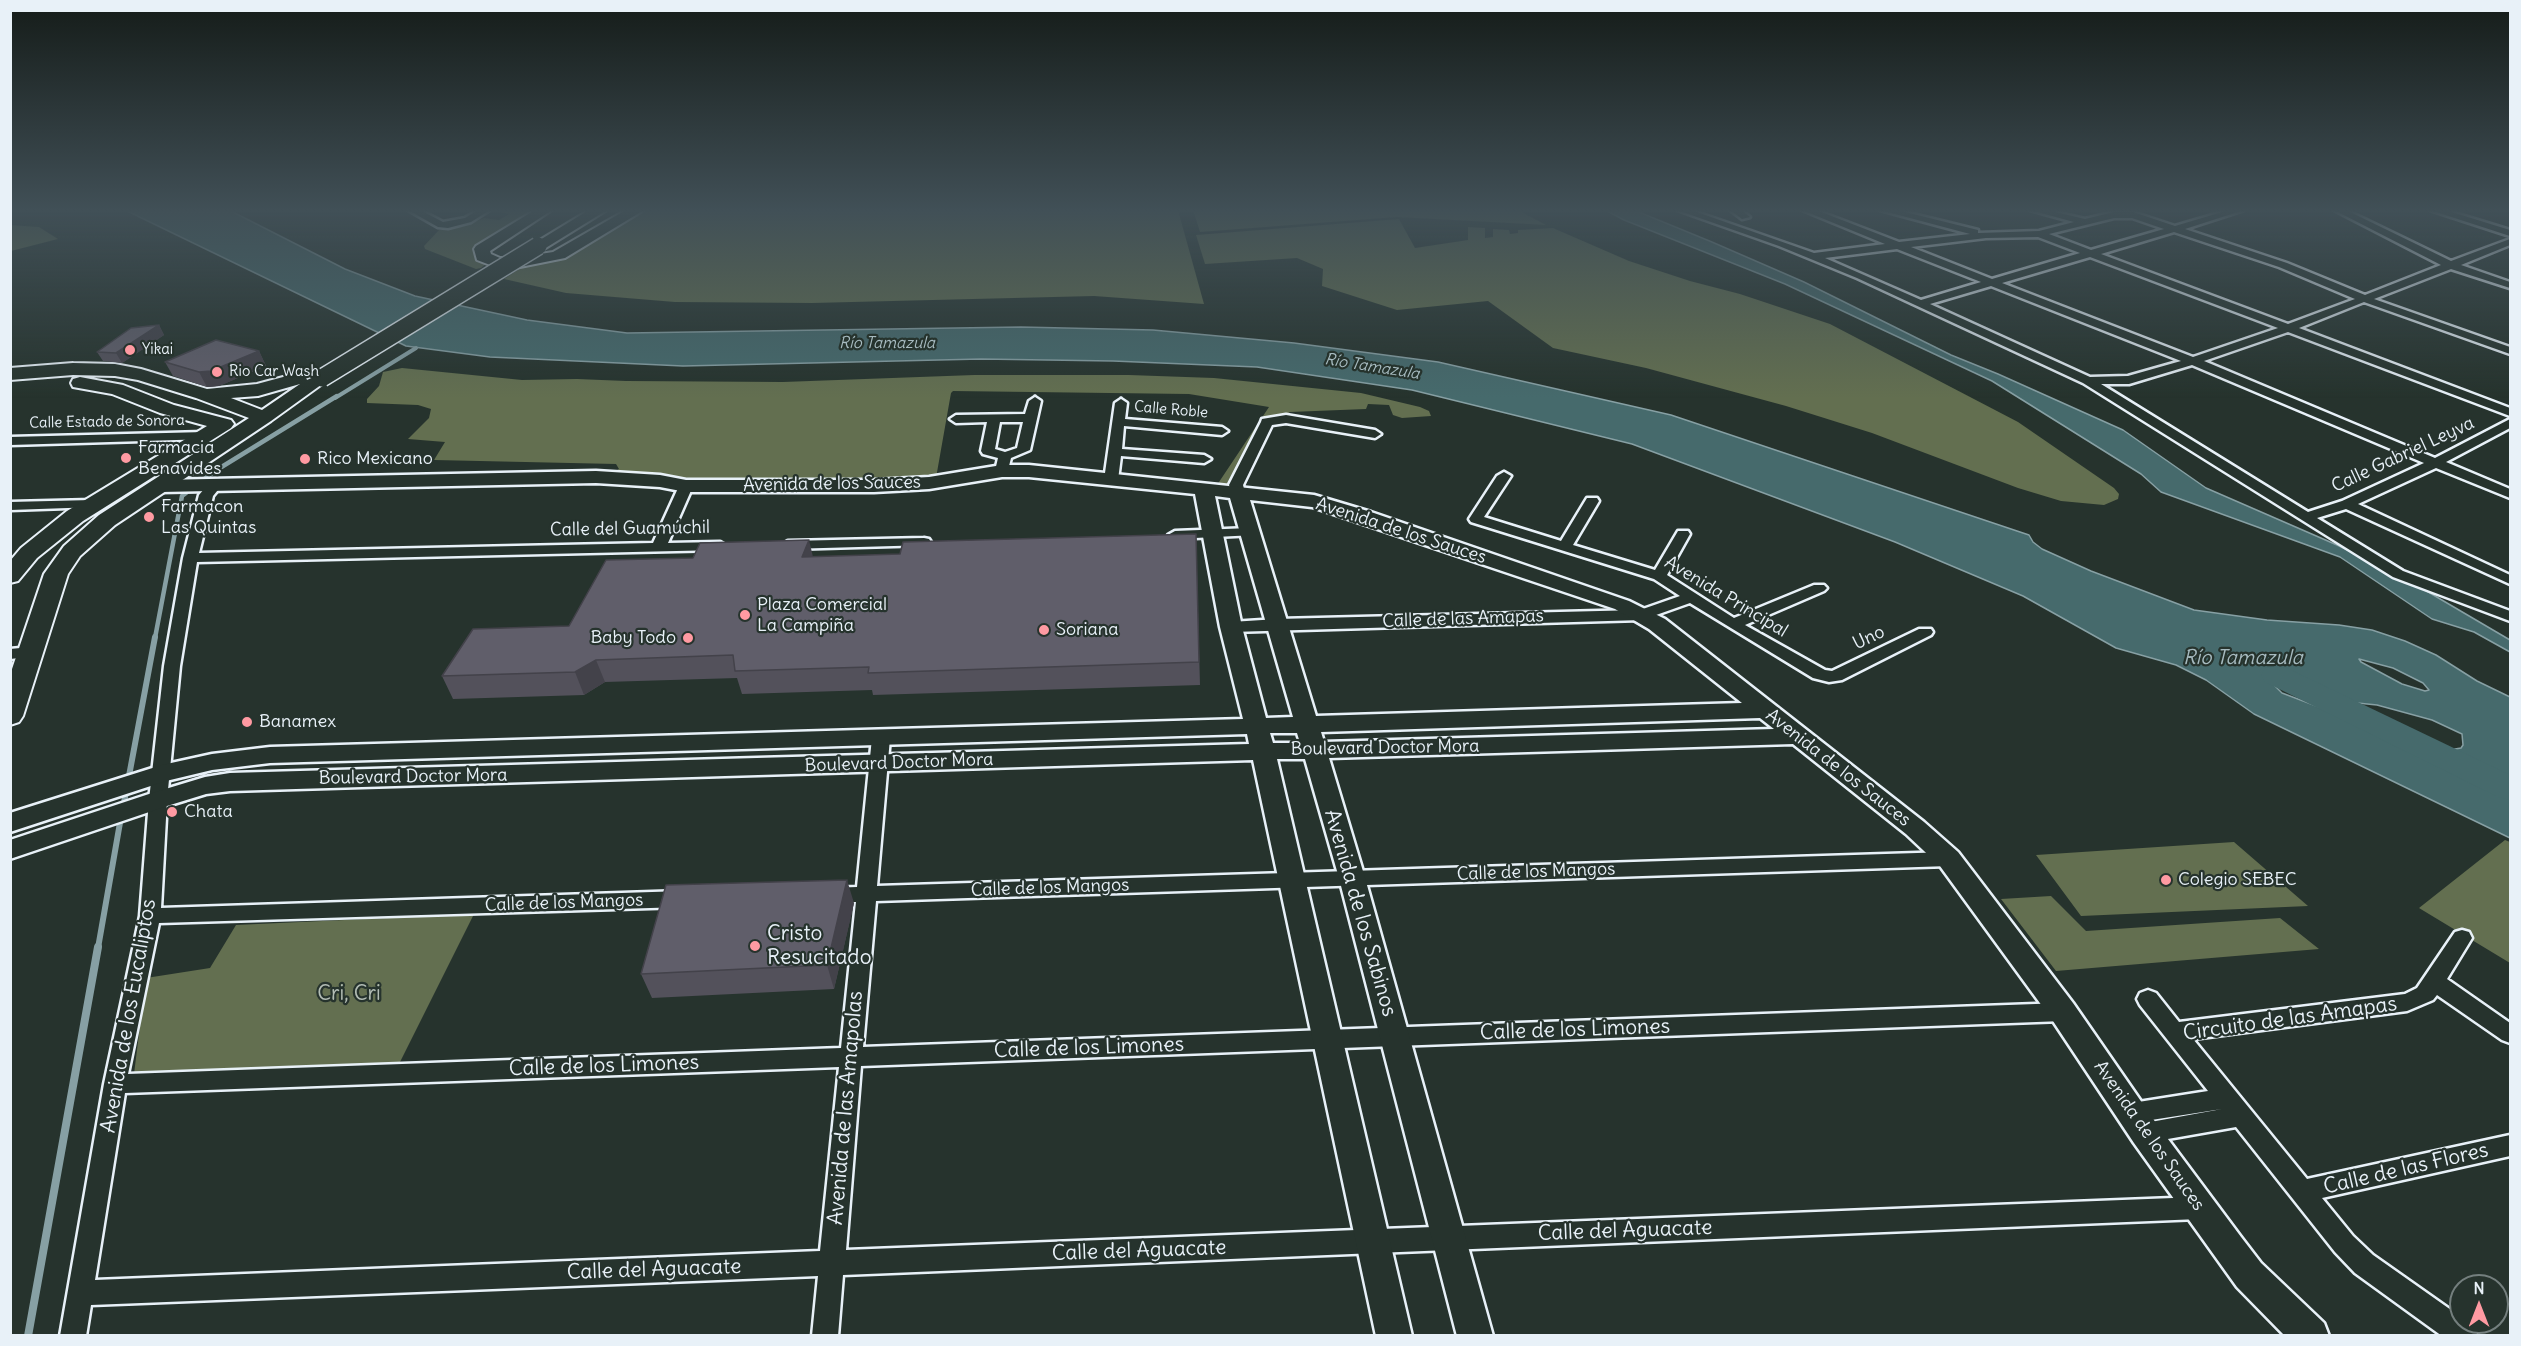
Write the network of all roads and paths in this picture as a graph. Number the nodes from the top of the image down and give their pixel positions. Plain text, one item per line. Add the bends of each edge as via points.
1 (483, 273) edge
2 (1851, 273) edge
3 (1971, 273) edge
4 (2024, 273) edge
5 (2144, 273) edge
6 (2302, 273) edge
7 (2431, 273) edge
8 (2471, 273) edge
9 (1995, 282) junction
10 (2511, 285) edge
11 (2364, 299) junction
12 (1921, 303) junction
13 (2289, 328) junction
14 (2511, 351) edge
15 (2193, 361) junction
16 (10, 374) edge
17 (308, 377) junction
18 (2087, 380) junction
19 (10, 387) edge
20 (203, 394) junction
21 (1035, 401) dead end
22 (1121, 403) dead end
23 (2511, 412) edge
24 (956, 418) dead end
25 (994, 418) junction
26 (1031, 418) junction
27 (252, 419) junction
28 (1118, 422) junction
29 (2511, 423) edge
30 (224, 424) junction
31 (1222, 431) dead end
32 (1375, 434) dead end
33 (205, 436) junction
34 (10, 441) edge
35 (1115, 452) junction
36 (1204, 459) dead end
37 (1003, 463) junction
38 (2435, 463) junction
39 (1504, 476) dead end
40 (1111, 480) junction
41 (170, 485) junction
42 (211, 485) junction
43 (686, 486) junction
44 (1204, 489) junction
45 (1238, 493) junction
46 (2511, 494) edge
47 (1592, 501) dead end
48 (92, 504) junction
49 (2348, 504) junction
50 (10, 506) edge
51 (2308, 516) junction
52 (1250, 532) junction
53 (1211, 534) junction
54 (1683, 534) dead end
55 (1164, 535) edge
56 (944, 541) edge
57 (778, 545) edge
58 (730, 546) edge
59 (1566, 546) junction
60 (659, 547) junction
61 (190, 558) junction
62 (10, 576) edge
63 (1659, 576) junction
64 (2511, 580) edge
65 (1819, 588) dead end
66 (1692, 597) junction
67 (1642, 615) junction
68 (2511, 616) edge
69 (1278, 624) junction
70 (1732, 624) junction
71 (1231, 627) junction
72 (1925, 632) dead end
73 (21, 653) edge
74 (1829, 677) joint
75 (1765, 710) junction
76 (10, 717) edge
77 (1305, 724) junction
78 (1256, 725) junction
79 (1798, 736) junction
80 (881, 738) junction
81 (1313, 750) junction
82 (1263, 752) junction
83 (878, 764) junction
84 (155, 788) junction
85 (10, 823) edge
86 (10, 850) edge
87 (1950, 860) junction
88 (1352, 878) junction
89 (1292, 880) junction
90 (866, 894) junction
91 (809, 895) edge
92 (706, 898) edge
93 (150, 916) junction
94 (2462, 938) dead end
95 (2435, 982) junction
96 (2148, 999) dead end
97 (2063, 1012) junction
98 (2173, 1032) junction
99 (2511, 1034) edge
100 (1395, 1037) junction
101 (1328, 1039) junction
102 (851, 1057) junction
103 (115, 1084) junction
104 (2226, 1098) junction
105 (2241, 1116) junction
106 (2139, 1123) junction
107 (2511, 1145) edge
108 (2301, 1192) junction
109 (2199, 1208) junction
110 (1449, 1238) junction
111 (1373, 1241) junction
112 (831, 1263) junction
113 (80, 1293) junction
114 (74, 1335) edge
115 (825, 1335) edge
116 (1394, 1335) edge
117 (1475, 1335) edge
118 (2311, 1335) edge
119 (2465, 1335) edge

1 - 17 main road, bridge
2 - 12 street
3 - 9 street
4 - 9 street
5 - 13 street
6 - 11 street
7 - 11 street
8 - 10 street
9 - 12 street
9 - 15 street
11 - 13 street
11 - 14 street
12 - 18 street
13 - 15 street
13 - 23 street
15 - 18 street via 2129,380
15 - 38 street
16 - 20 main road via 115,370
17 - 20 main road via 258,390
17 - 27 main road
18 - 51 street
19 - 30 main road via 96,384
20 - 27 main road
21 - 26 street
22 - 28 street
24 - 25 street
25 - 26 street
25 - 37 street via 988,451
26 - 37 street via 1023,450
27 - 30 main road
27 - 41 main road
28 - 31 street, Calle Roble
28 - 35 street
29 - 38 street, Calle Gabriel Leyva
30 - 33 main road
32 - 45 street via 1286,419 1267,422 1236,485
33 - 34 street, Calle Estado de Sonora
33 - 48 main road
35 - 36 street
35 - 40 street
37 - 40 street, Avenida de los Sauces via 1029,471
37 - 43 street, Avenida de los Sauces via 904,485
38 - 46 street
38 - 49 street, Calle Gabriel Leyva
39 - 59 street, Avenida Principal via 1476,519
40 - 44 street, Avenida de los Sauces
41 - 42 street, Avenida de los Sauces
41 - 73 main road via 100,526 63,562
42 - 43 street, Avenida de los Sauces via 596,477
42 - 61 street, Avenida de los Eucaliptos
43 - 60 street
44 - 45 street, Avenida de los Sauces
44 - 53 street
45 - 52 street, Avenida de los Sabinos
45 - 67 street, Avenida de los Sauces via 1314,501 1364,516
47 - 59 street
48 - 50 street
48 - 62 main road via 29,553
49 - 51 street, Calle Gabriel Leyva
49 - 64 street
51 - 68 street via 2398,574
52 - 53 street
52 - 69 street, Avenida de los Sabinos
53 - 55 street
53 - 71 street
54 - 63 street
56 - 57 street
58 - 60 street, Calle del Guamúchil
59 - 63 street, Avenida Principal
60 - 61 street, Calle del Guamúchil
61 - 84 street, Avenida de los Eucaliptos
63 - 66 street, Avenida Principal
65 - 70 street
66 - 67 street, Calle de las Amapas
66 - 70 street, Avenida Principal
67 - 69 street, Calle de las Amapas
67 - 75 street, Avenida de los Sauces
69 - 71 street, Calle de las Amapas
69 - 77 street, Avenida de los Sabinos
70 - 74 street, Avenida Principal
71 - 78 street
72 - 74 street, Uno
73 - 76 main road
75 - 77 street, Boulevard Doctor Mora
75 - 79 street, Avenida de los Sauces
77 - 78 street, Boulevard Doctor Mora
77 - 81 street, Avenida de los Sabinos
78 - 80 street, Boulevard Doctor Mora
78 - 82 street
79 - 81 street, Boulevard Doctor Mora
79 - 87 street, Avenida de los Sauces
80 - 83 street, Avenida de las Amapolas
80 - 84 street, Boulevard Doctor Mora via 270,754 212,762
81 - 82 street, Boulevard Doctor Mora
81 - 88 street, Avenida de los Sabinos
82 - 83 street, Boulevard Doctor Mora
82 - 89 street
83 - 84 street, Boulevard Doctor Mora via 251,781
83 - 90 street, Avenida de las Amapolas
84 - 85 street, Boulevard Doctor Mora via 112,789
84 - 86 street, Boulevard Doctor Mora via 106,818
84 - 93 street, Avenida de los Eucaliptos
87 - 88 street, Calle de los Mangos
87 - 97 street, Avenida de los Sauces
88 - 89 street, Calle de los Mangos
88 - 100 street, Avenida de los Sabinos
89 - 90 street, Calle de los Mangos
89 - 101 street
90 - 91 street, Calle de los Mangos
90 - 102 street, Avenida de las Amapolas
92 - 93 street, Calle de los Mangos
93 - 103 street, Avenida de los Eucaliptos
94 - 95 street
95 - 98 street, Circuito de las Amapas via 2425,994 2382,1007
95 - 99 street
96 - 98 street
97 - 100 street, Calle de los Limones
97 - 106 street, Avenida de los Sauces
98 - 104 street, Circuito de las Amapas
100 - 101 street, Calle de los Limones
100 - 110 street, Avenida de los Sabinos
101 - 102 street, Calle de los Limones
101 - 111 street
102 - 103 street, Calle de los Limones
102 - 112 street, Avenida de las Amapolas
103 - 113 street, Avenida de los Eucaliptos
104 - 105 street, Circuito de las Amapas
104 - 106 street
105 - 106 street
105 - 108 street, Circuito de las Amapas
106 - 109 street, Avenida de los Sauces
107 - 108 street, Calle de las Flores
108 - 119 street, Circuito de las Amapas via 2364,1264
109 - 110 street, Calle del Aguacate
109 - 118 street, Avenida de los Sauces via 2249,1275
110 - 111 street, Calle del Aguacate
110 - 117 street, Avenida de los Sabinos
111 - 112 street, Calle del Aguacate
111 - 116 street
112 - 113 street, Calle del Aguacate
112 - 115 street, Avenida de las Amapolas
113 - 114 street, Avenida de los Eucaliptos

